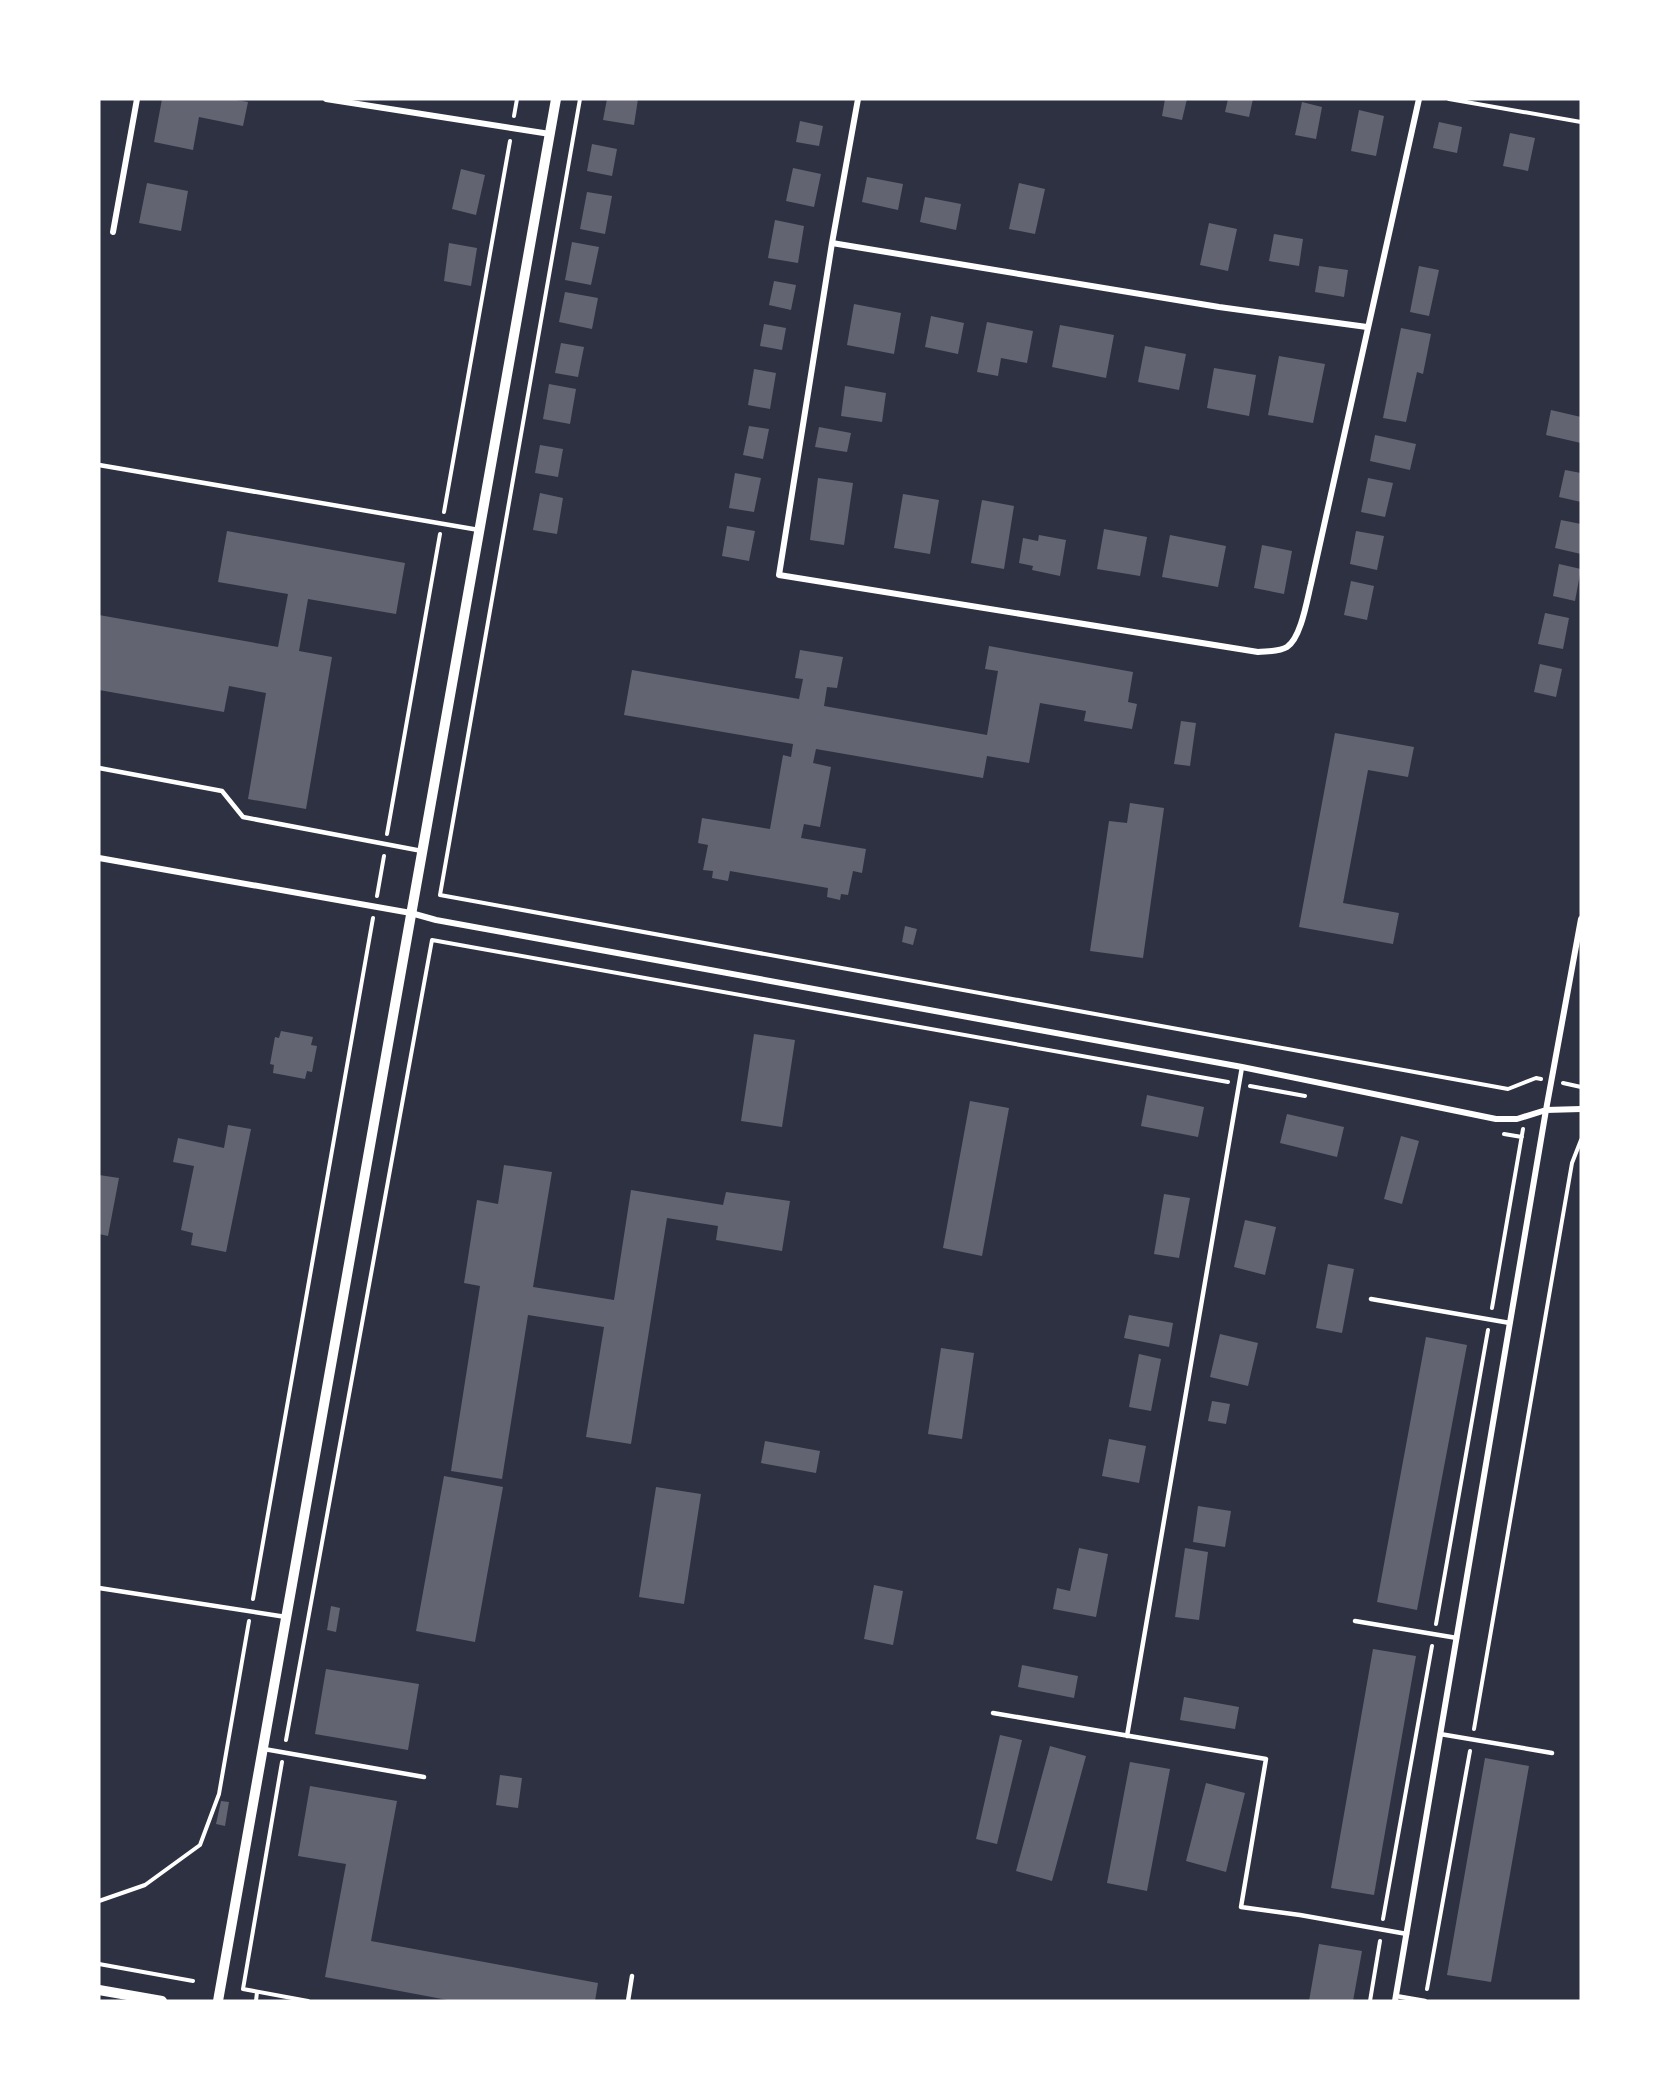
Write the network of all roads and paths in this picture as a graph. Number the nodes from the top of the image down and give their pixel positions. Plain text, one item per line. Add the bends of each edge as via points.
1 (137, 99) edge
2 (326, 99) edge
3 (517, 99) edge
4 (556, 99) edge
5 (580, 99) edge
6 (858, 99) edge
7 (1419, 99) edge
8 (1449, 99) edge
9 (1581, 122) edge
10 (512, 128) junction
11 (550, 134) junction
12 (113, 232) dead end
13 (832, 243) junction
14 (1367, 327) junction
15 (99, 465) edge
16 (442, 524) junction
17 (479, 530) junction
18 (99, 768) edge
19 (386, 844) junction
20 (422, 851) junction
21 (99, 858) edge
22 (375, 907) junction
23 (411, 913) junction
24 (1581, 919) edge
25 (1242, 1067) junction
26 (1551, 1081) junction
27 (1239, 1083) junction
28 (1581, 1086) edge
29 (1307, 1096) dead end
30 (1581, 1109) edge
31 (1546, 1110) junction
32 (1525, 1117) junction
33 (1500, 1133) dead end
34 (1522, 1137) junction
35 (1581, 1140) edge
36 (1371, 1299) dead end
37 (1490, 1319) junction
38 (1510, 1323) junction
39 (99, 1588) edge
40 (251, 1611) junction
41 (286, 1617) junction
42 (1356, 1621) dead end
43 (1434, 1634) junction
44 (1457, 1638) junction
45 (993, 1713) dead end
46 (1440, 1734) junction
47 (1127, 1736) junction
48 (1472, 1739) junction
49 (263, 1749) junction
50 (284, 1752) junction
51 (1552, 1753) dead end
52 (424, 1777) dead end
53 (99, 1901) edge
54 (1382, 1930) junction
55 (1407, 1934) junction
56 (99, 1964) edge
57 (632, 1976) dead end
58 (193, 1981) dead end
59 (99, 1990) edge
60 (257, 1992) junction
61 (1396, 1999) edge
62 (162, 2001) edge
63 (218, 2001) edge
64 (256, 2001) edge
65 (308, 2001) edge
66 (628, 2001) edge
67 (1370, 2001) edge
68 (1425, 2001) edge

1 - 12 street
2 - 10 street
3 - 10 path
4 - 11 street
5 - 26 path via 440,895 1508,1089 1536,1078
6 - 13 street
7 - 14 street
8 - 9 path
10 - 11 street
10 - 16 path
11 - 17 street
13 - 14 street via 1231,309
13 - 14 street via 779,575 1258,652 1287,647 1298,632
15 - 16 lane
16 - 17 lane
16 - 19 path
17 - 20 street
18 - 19 lane via 222,791 243,817
19 - 20 lane
19 - 22 path
20 - 23 street
21 - 22 street
22 - 23 street
22 - 40 path
23 - 25 street
23 - 41 street
24 - 26 street
25 - 27 lane
25 - 32 street via 1496,1119
26 - 28 path
26 - 31 street
27 - 29 path
27 - 47 lane
27 - 50 path via 432,940
30 - 31 street
31 - 32 street
31 - 38 street
32 - 34 path
33 - 34 path
34 - 37 path
35 - 48 path via 1572,1163
36 - 37 lane
37 - 38 lane
37 - 43 path
38 - 44 street
39 - 40 lane
40 - 41 lane
40 - 53 path via 219,1794 200,1845 145,1885
41 - 49 street
42 - 43 lane
43 - 44 lane
43 - 54 path
44 - 46 street
45 - 47 lane
46 - 48 lane
46 - 55 street
47 - 54 lane via 1266,1759 1241,1907
48 - 51 lane
48 - 68 path
49 - 50 lane
49 - 63 street
50 - 52 lane
50 - 60 path via 243,1989
54 - 55 lane
54 - 67 path
55 - 61 street
56 - 58 path
57 - 66 lane
59 - 62 street
60 - 64 path
60 - 65 path
61 - 68 lane

